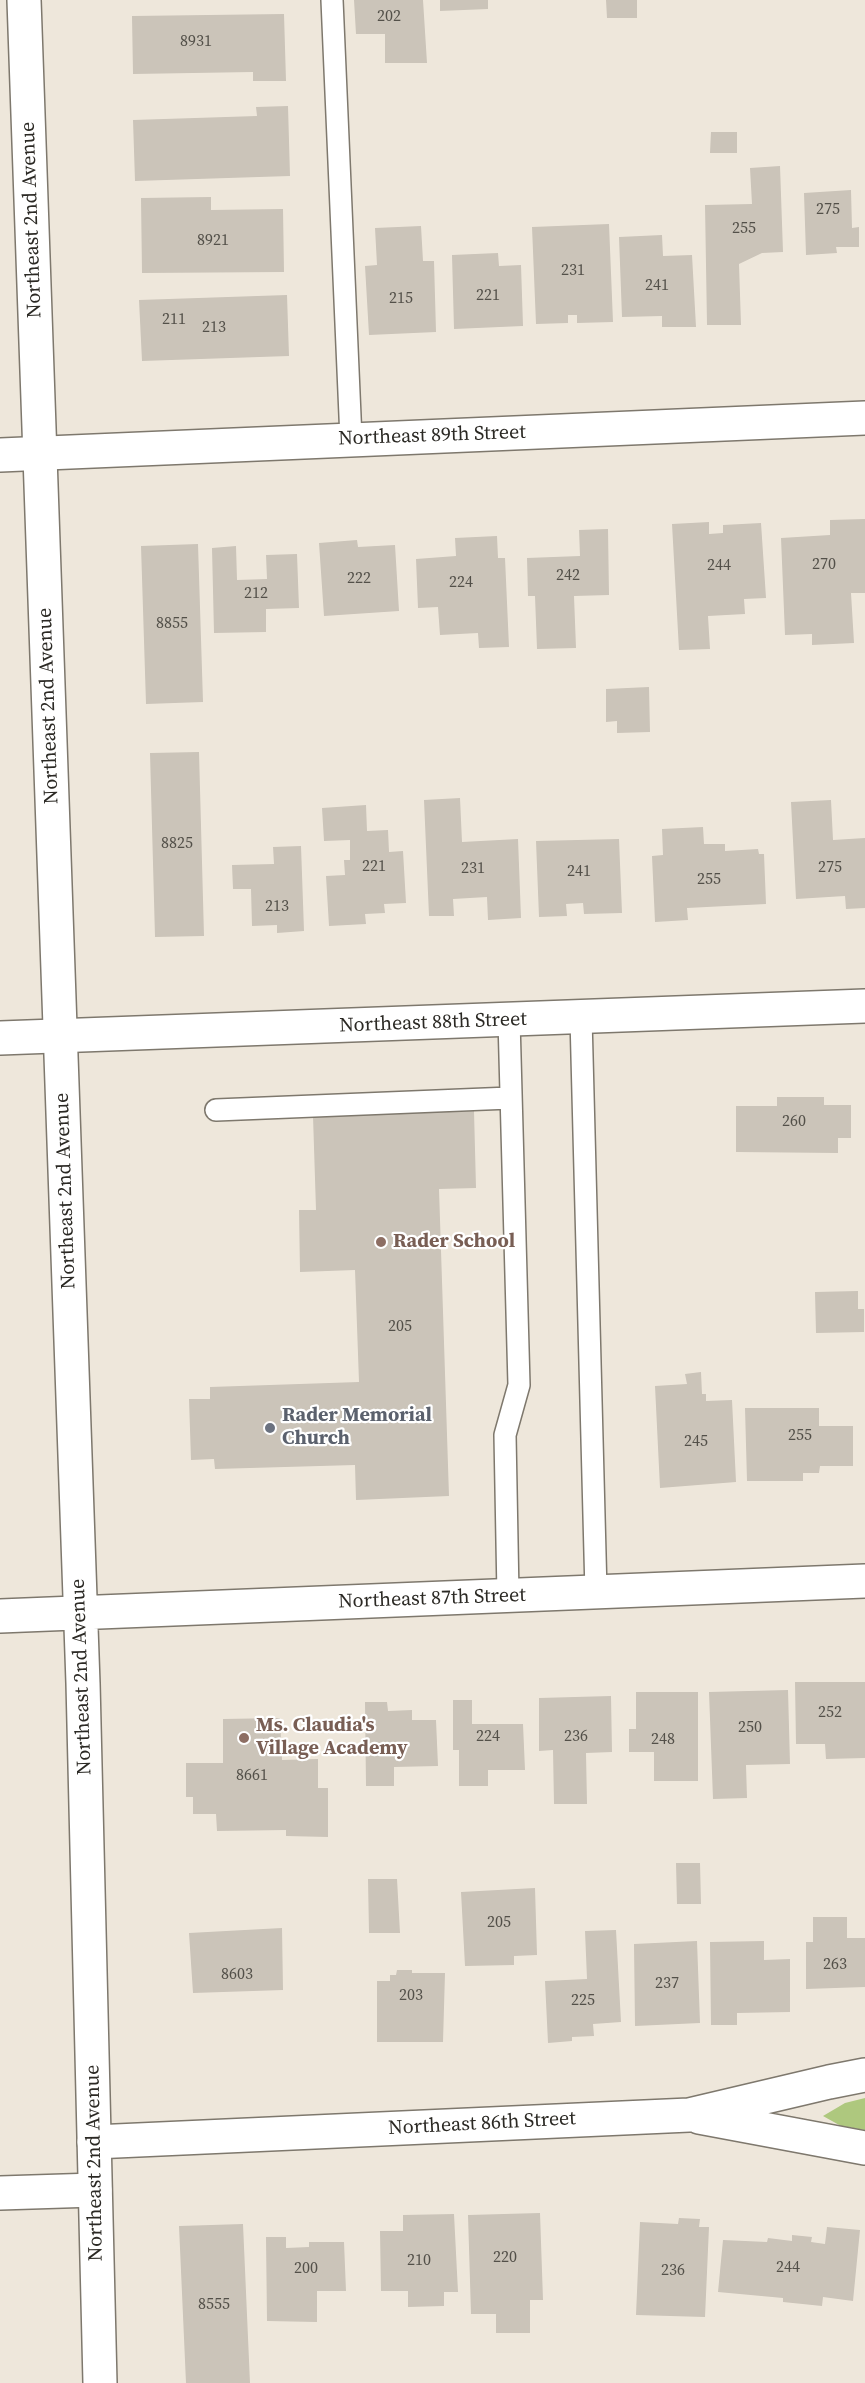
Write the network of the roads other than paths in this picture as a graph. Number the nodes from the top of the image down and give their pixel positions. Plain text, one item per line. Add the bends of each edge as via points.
1 (24, 0) edge
2 (332, 0) edge
3 (865, 418) edge
4 (351, 439) junction
5 (40, 453) junction
6 (0, 455) edge
7 (865, 1006) edge
8 (581, 1018) junction
9 (509, 1020) junction
10 (61, 1036) junction
11 (0, 1038) edge
12 (510, 1098) junction
13 (216, 1110) dead end
14 (865, 1581) edge
15 (596, 1592) junction
16 (508, 1595) junction
17 (81, 1613) junction
18 (0, 1616) edge
19 (865, 2075) edge
20 (689, 2115) junction
21 (94, 2142) junction
22 (865, 2148) edge
23 (95, 2190) junction
24 (0, 2193) edge
25 (100, 2383) edge

1 - 5 street, Northeast 2nd Avenue
2 - 4 lane
3 - 4 street, Northeast 89th Street
4 - 5 street, Northeast 89th Street
5 - 6 street, Northeast 89th Street
5 - 10 street, Northeast 2nd Avenue
7 - 8 street, Northeast 88th Street
8 - 9 street, Northeast 88th Street
8 - 15 lane
9 - 10 street, Northeast 88th Street
9 - 12 lane
10 - 11 street, Northeast 88th Street
10 - 17 street, Northeast 2nd Avenue
12 - 13 lane
12 - 16 lane via 519,1385 505,1435
14 - 15 street, Northeast 87th Street
15 - 16 street, Northeast 87th Street
16 - 17 street, Northeast 87th Street
17 - 18 street, Northeast 87th Street
17 - 21 street, Northeast 2nd Avenue
19 - 20 street, Northeast 86th Street
20 - 21 street, Northeast 86th Street
20 - 22 street
21 - 23 street, Northeast 2nd Avenue
23 - 24 street
23 - 25 street, Northeast 2nd Avenue

